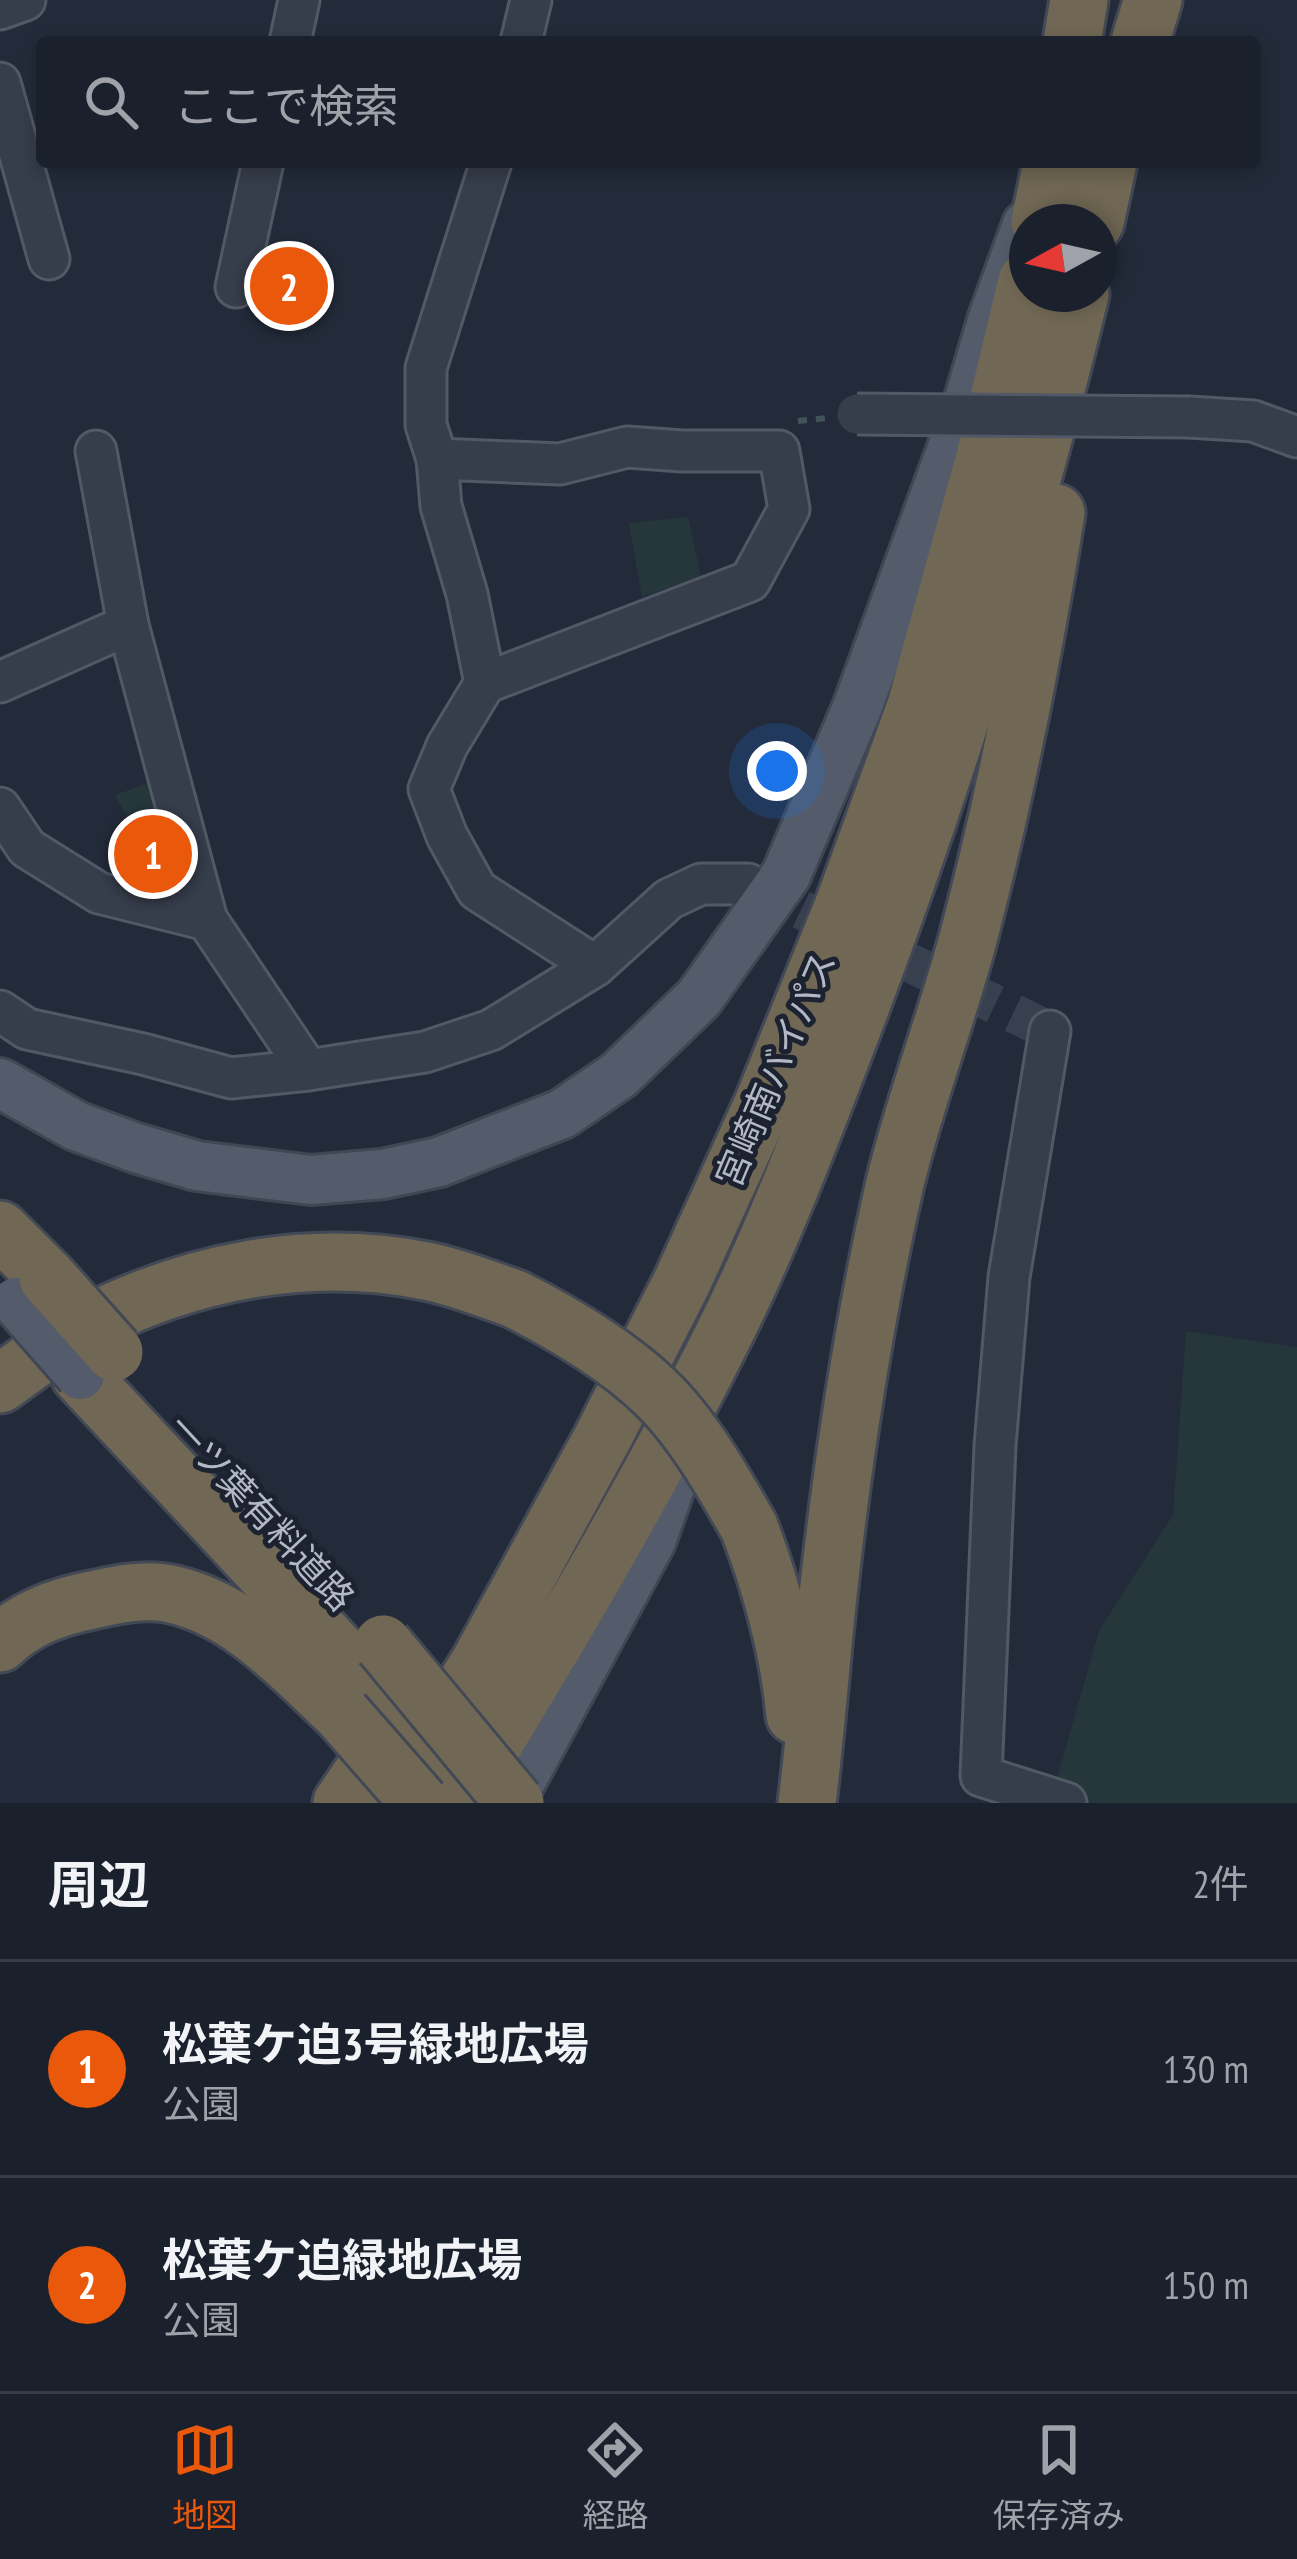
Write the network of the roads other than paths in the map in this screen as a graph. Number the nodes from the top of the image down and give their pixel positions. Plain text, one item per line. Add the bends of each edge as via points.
1 (25, 0) edge
2 (299, 0) edge
3 (531, 0) edge
4 (1079, 0) edge
5 (1137, 0) edge
6 (1153, 0) edge
7 (0, 8) edge
8 (291, 36) edge
9 (522, 36) edge
10 (1073, 36) edge
11 (1131, 36) edge
12 (1142, 36) edge
13 (0, 83) edge
14 (262, 168) edge
15 (489, 168) edge
16 (1049, 168) edge
17 (1050, 168) edge
18 (1107, 168) edge
19 (1035, 204) edge
20 (1043, 204) edge
21 (1099, 204) edge
22 (50, 259) dead end
23 (1009, 275) edge
24 (236, 287) dead end
25 (1020, 312) edge
26 (1076, 312) edge
27 (1078, 312) edge
28 (857, 414) dead end
29 (1297, 437) edge
30 (96, 451) dead end
31 (437, 460) junction
32 (128, 625) junction
33 (0, 682) edge
34 (485, 683) junction
35 (0, 808) edge
36 (748, 884) tunnel mouth
37 (207, 920) junction
38 (595, 966) junction
39 (0, 1011) edge
40 (1050, 1031) dead end
41 (308, 1070) junction
42 (0, 1083) edge
43 (0, 1230) edge
44 (682, 1282) junction
45 (21, 1288) edge
46 (724, 1335) junction
47 (0, 1384) edge
48 (0, 1643) edge
49 (360, 1683) junction
50 (342, 1803) edge
51 (392, 1803) edge
52 (420, 1803) edge
53 (436, 1803) edge
54 (461, 1803) edge
55 (512, 1803) edge
56 (805, 1803) edge
57 (1066, 1803) edge

1 - 7 street
2 - 8 street
3 - 9 street
4 - 10 highway
5 - 11 highway
6 - 12 highway
13 - 22 street
14 - 24 street
15 - 31 street via 426,368 426,425
16 - 19 main road
17 - 20 highway
18 - 21 highway
23 - 42 main road via 857,708 786,875 699,998 620,1075 562,1114 439,1162 311,1180 197,1166 136,1148 76,1126
25 - 44 highway, 宮崎南バイパス via 916,706 763,1105
26 - 46 highway, 宮崎南バイパス via 940,789 811,1137
27 - 56 highway via 1066,455 1013,755 896,1182 867,1326
28 - 29 street, bridge via 1189,417 1253,422
30 - 32 street
31 - 34 street
31 - 34 street via 560,464 627,447 779,451 789,508 750,581
32 - 33 street
32 - 37 street
34 - 38 street via 429,789 447,836 477,890
35 - 37 street via 27,848 99,893
36 - 38 street via 701,884 669,899
37 - 41 street
38 - 41 street via 491,1030 425,1052
39 - 41 street via 28,1029 231,1078
40 - 57 street via 1009,1277 981,1776
43 - 45 highway, 一ツ葉有料道路
44 - 50 highway via 597,1401 465,1622
44 - 51 highway, 宮崎南バイパス via 491,1642
45 - 49 highway, 一ツ葉有料道路, bridge via 97,1363
46 - 54 highway, 宮崎南バイパス
46 - 55 main road via 651,1541
47 - 56 highway, bridge via 81,1328 138,1301 276,1264 333,1260 429,1272 515,1299 570,1327 671,1408 748,1527 781,1628
48 - 49 highway via 67,1605 163,1593 199,1602 269,1646
49 - 52 highway, bridge
49 - 53 main road
49 - 54 highway
49 - 55 highway, 一ツ葉有料道路, bridge

